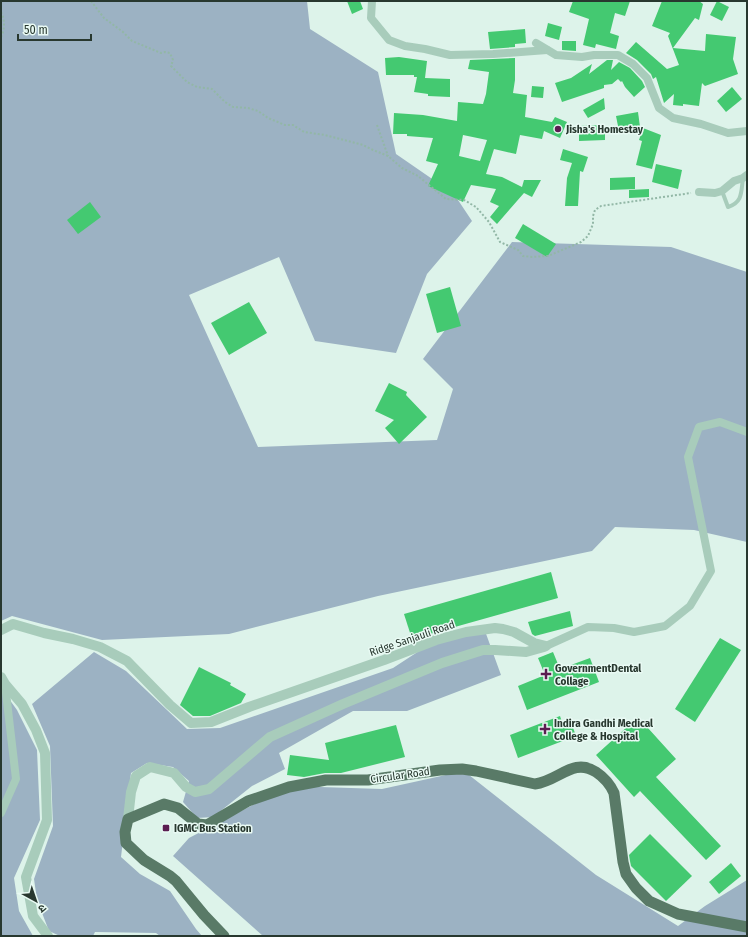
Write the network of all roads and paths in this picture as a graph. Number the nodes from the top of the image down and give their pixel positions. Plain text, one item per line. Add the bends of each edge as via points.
1 (91, 1) edge
2 (372, 1) edge
3 (1, 12) edge
4 (1, 37) edge
5 (536, 43) dead end
6 (547, 50) junction
7 (377, 125) dead end
8 (747, 131) edge
9 (388, 156) junction
10 (745, 177) edge
11 (722, 191) junction
12 (699, 192) joint
13 (747, 432) edge
14 (1, 630) edge
15 (546, 646) junction
16 (3, 680) edge
17 (1, 813) edge
18 (128, 819) junction
19 (747, 927) edge
20 (48, 936) edge
21 (224, 936) edge

1 - 9 path via 104,18 132,41 161,53 170,53 173,60 171,66 187,82 197,87 212,89 233,107 258,111 268,118 285,125 293,125 304,132 363,145
2 - 6 street via 371,18 389,40 405,46 450,55
3 - 4 path via 4,19 4,32
5 - 6 street
6 - 8 street via 556,55 582,57 618,55 633,64 647,78 659,108 673,118 728,133
7 - 9 path
9 - 12 path via 446,199 464,200 476,207 489,222 500,242 518,250 523,256 532,258 548,256 581,242 588,236 595,210 601,206
10 - 11 street via 734,181
10 - 11 lane via 736,204 728,207
11 - 12 street
13 - 15 street via 720,422 699,427 688,457 711,571 690,606 665,626 634,632 588,627
14 - 15 street, Ridge Sanjauli Road via 13,624 100,647 127,661 191,723 211,722 436,640 466,632 503,629
15 - 18 street via 526,652 474,652 343,704 270,737 209,789 195,792 186,787 174,773 150,767 136,776
16 - 17 street via 16,780
16 - 20 street via 22,704 45,753 47,820 26,877 33,916
18 - 19 main road, Circular Road via 164,804 178,808 198,824 207,825 248,801 289,787 326,780 368,780 462,769 535,784 582,766 610,783 614,793 626,874 636,888 649,900 678,914
18 - 21 main road via 126,843 144,860 176,881

